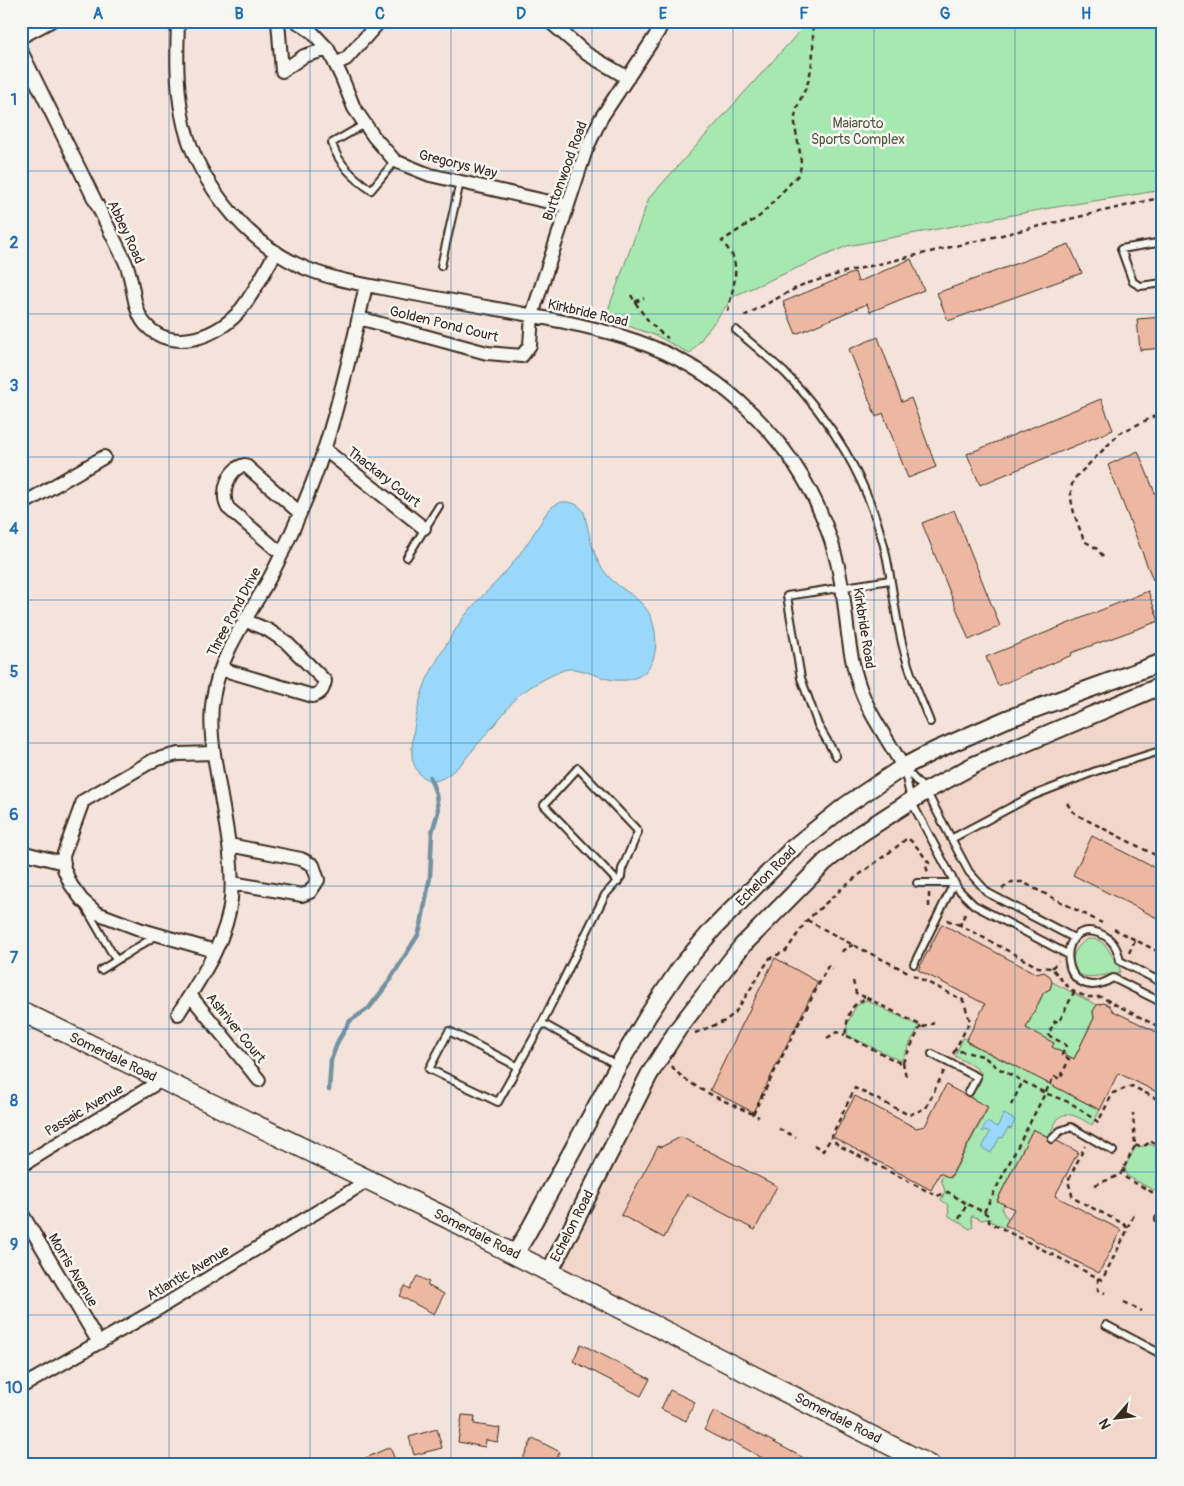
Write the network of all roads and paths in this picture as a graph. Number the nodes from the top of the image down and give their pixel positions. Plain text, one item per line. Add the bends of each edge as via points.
1 (51, 21) edge
2 (178, 21) edge
3 (278, 21) edge
4 (296, 21) edge
5 (380, 21) edge
6 (549, 21) edge
7 (663, 21) edge
8 (812, 21) edge
9 (21, 37) edge
10 (328, 49) junction
11 (21, 51) edge
12 (335, 64) junction
13 (628, 78) junction
14 (365, 124) junction
15 (396, 161) junction
16 (460, 182) junction
17 (1163, 197) edge
18 (567, 206) junction
19 (1163, 242) edge
20 (276, 252) junction
21 (441, 266) dead end
22 (1163, 283) edge
23 (366, 285) junction
24 (630, 295) dead end
25 (644, 298) dead end
26 (635, 302) junction
27 (728, 311) dead end
28 (532, 316) junction
29 (744, 316) dead end
30 (359, 318) junction
31 (736, 330) dead end
32 (672, 341) dead end
33 (522, 356) joint
34 (1163, 409) edge
35 (324, 449) junction
36 (104, 458) dead end
37 (21, 505) edge
38 (439, 506) dead end
39 (300, 513) junction
40 (424, 528) junction
41 (282, 554) junction
42 (1103, 556) dead end
43 (407, 557) dead end
44 (890, 580) junction
45 (842, 588) junction
46 (244, 620) junction
47 (1163, 662) edge
48 (221, 669) junction
49 (1163, 684) edge
50 (1163, 694) edge
51 (1129, 699) junction
52 (930, 722) dead end
53 (1163, 750) edge
54 (214, 753) junction
55 (836, 756) dead end
56 (903, 767) junction
57 (926, 791) junction
58 (911, 801) junction
59 (1067, 803) dead end
60 (952, 838) junction
61 (229, 845) junction
62 (21, 852) edge
63 (1163, 859) edge
64 (64, 863) junction
65 (928, 873) dead end
66 (618, 882) junction
67 (232, 883) junction
68 (917, 883) dead end
69 (954, 883) junction
70 (1002, 888) dead end
71 (929, 891) dead end
72 (82, 900) junction
73 (929, 909) dead end
74 (965, 914) dead end
75 (807, 920) junction
76 (947, 920) dead end
77 (960, 925) junction
78 (157, 934) junction
79 (1074, 938) junction
80 (1135, 940) junction
81 (853, 945) junction
82 (215, 951) junction
83 (842, 952) dead end
84 (1067, 954) junction
85 (1128, 954) dead end
86 (1163, 954) edge
87 (116, 960) junction
88 (1058, 961) dead end
89 (914, 964) dead end
90 (1052, 968) junction
91 (833, 969) dead end
92 (101, 970) dead end
93 (853, 981) dead end
94 (1163, 983) edge
95 (1074, 992) junction
96 (190, 994) junction
97 (865, 997) junction
98 (1163, 1003) edge
99 (21, 1011) edge
100 (178, 1014) dead end
101 (542, 1023) junction
102 (934, 1023) dead end
103 (921, 1026) junction
104 (1163, 1029) edge
105 (845, 1035) junction
106 (688, 1037) dead end
107 (827, 1038) dead end
108 (955, 1050) junction
109 (932, 1054) dead end
110 (953, 1054) dead end
111 (903, 1062) junction
112 (671, 1064) dead end
113 (518, 1066) junction
114 (618, 1066) junction
115 (944, 1070) dead end
116 (906, 1078) dead end
117 (162, 1080) junction
118 (259, 1080) dead end
119 (1023, 1081) junction
120 (969, 1092) dead end
121 (1045, 1093) junction
122 (1163, 1102) edge
123 (1011, 1105) dead end
124 (1133, 1112) dead end
125 (753, 1114) junction
126 (759, 1117) dead end
127 (780, 1129) dead end
128 (796, 1137) dead end
129 (831, 1137) junction
130 (1052, 1139) dead end
131 (1087, 1142) dead end
132 (814, 1145) dead end
133 (1135, 1146) junction
134 (1163, 1148) edge
135 (1113, 1151) dead end
136 (21, 1166) edge
137 (1123, 1168) junction
138 (369, 1180) junction
139 (1095, 1185) dead end
140 (1163, 1198) edge
141 (967, 1204) junction
142 (21, 1212) edge
143 (984, 1212) junction
144 (1134, 1215) dead end
145 (959, 1219) dead end
146 (1126, 1228) junction
147 (515, 1254) junction
148 (550, 1271) junction
149 (1098, 1278) junction
150 (1105, 1293) dead end
151 (1124, 1302) dead end
152 (1142, 1311) dead end
153 (1158, 1319) dead end
154 (1163, 1322) edge
155 (1106, 1325) dead end
156 (99, 1343) junction
157 (1163, 1355) edge
158 (21, 1387) edge
159 (929, 1465) edge

1 - 9 street
2 - 20 street, Kirkbride Road via 179,96 192,147 215,192 249,232
3 - 10 street via 282,70 304,56
4 - 10 street, Gregorys Way
5 - 12 street via 346,59
6 - 13 street via 587,54
7 - 13 street, Buttonwood Road
8 - 27 path via 812,65 795,116 799,174 760,216 722,241 732,254 735,265
10 - 12 street, Gregorys Way
11 - 20 street, Abbey Road via 129,270 139,314 146,325 172,341 198,338 216,330 242,308
12 - 14 street, Gregorys Way via 354,108
13 - 18 street, Buttonwood Road via 601,118
14 - 15 street, Gregorys Way
14 - 15 lane via 332,143 335,155 353,178 371,190
15 - 16 street, Gregorys Way via 430,175
16 - 18 street, Gregorys Way
16 - 21 lane
17 - 29 path via 845,272 802,285
18 - 28 street, Buttonwood Road
19 - 22 lane via 1121,249 1133,282 1140,286
20 - 23 street, Kirkbride Road via 312,271
23 - 28 street, Kirkbride Road
23 - 30 street, Three Pond Drive
24 - 26 path
25 - 26 path
26 - 32 path via 650,322
28 - 33 street, Buttonwood Road via 530,345
28 - 45 street, Kirkbride Road via 587,326 651,346 697,368 735,398 784,449 813,494 832,541
30 - 33 street, Golden Pond Court via 488,353
30 - 35 street, Three Pond Drive
31 - 44 lane via 808,398 855,467 884,543
34 - 42 path via 1120,433 1070,486 1073,509 1084,541
35 - 39 street, Three Pond Drive
35 - 40 street, Thackary Court
36 - 37 street
38 - 40 lane, Thackary Court
39 - 41 street, Three Pond Drive
39 - 41 street via 245,465 229,477 225,486 228,508
40 - 43 lane, Thackary Court
41 - 46 street, Three Pond Drive
44 - 45 lane
44 - 52 lane via 903,646
45 - 55 lane via 787,596 801,678 818,725
45 - 56 street, Kirkbride Road via 858,683 872,716
46 - 48 street, Three Pond Drive
46 - 48 street via 286,642 325,681 323,690 313,696
47 - 56 street, Echelon Road via 1008,719
48 - 54 street, Three Pond Drive via 211,716
49 - 51 street, Echelon Road
50 - 51 street
51 - 57 street, Echelon Road via 974,765
53 - 60 lane via 1032,796
54 - 61 street, Three Pond Drive
54 - 64 street via 178,754 154,760 83,801 65,849
56 - 57 lane
56 - 58 lane
56 - 114 street, Echelon Road via 845,806 794,848 713,929 680,968
57 - 58 street, Echelon Road
57 - 60 lane
58 - 69 lane
58 - 148 street, Echelon Road via 860,834 825,862 742,946 678,1029 649,1075
59 - 63 path via 1080,817
60 - 79 lane via 970,872 988,893
61 - 67 street, Three Pond Drive
61 - 67 street via 300,859 313,866 318,880 310,892 302,895
62 - 64 street
64 - 72 street via 71,885
65 - 75 path via 926,866 930,863 907,838 846,884
66 - 66 lane via 544,805 578,768 638,832
66 - 101 lane via 605,895
67 - 82 street, Three Pond Drive via 228,915
68 - 69 lane
69 - 84 lane via 974,905
69 - 89 lane
70 - 80 path via 1012,882 1022,882
71 - 73 path
72 - 78 street via 97,913
72 - 87 lane
74 - 77 path
75 - 81 path
75 - 106 path via 786,951 770,958 735,1013 725,1021
76 - 77 path
77 - 90 path via 1038,967
78 - 82 street
78 - 87 lane
79 - 84 lane
79 - 94 lane via 1090,932 1108,937 1119,952 1120,961
80 - 85 path
80 - 86 path
81 - 83 path
81 - 108 path via 963,1000 970,1021
82 - 96 street, Three Pond Drive
84 - 98 lane via 1072,972 1086,984 1096,985 1113,978
87 - 92 lane
88 - 90 path
90 - 95 path
91 - 125 path via 828,966
93 - 97 path via 856,992
95 - 104 path via 1101,997
95 - 121 path via 1059,1022 1055,1020 1048,1034 1066,1045 1062,1055 1069,1059 1060,1080 1054,1076
96 - 100 street, Three Pond Drive
96 - 118 street, Ashriver Court
97 - 103 path
97 - 105 path via 855,1005 846,1024
99 - 117 main road, Somerdale Road
101 - 113 lane
101 - 114 lane
102 - 103 path
103 - 111 path
105 - 107 path via 837,1032
105 - 111 path
108 - 110 path
108 - 119 path via 983,1056
109 - 120 lane via 977,1077
111 - 116 path
112 - 125 path via 688,1082
113 - 113 lane via 449,1031 430,1068 498,1102
114 - 147 street, Echelon Road
115 - 129 path via 926,1108 909,1115 855,1088
117 - 136 street, Passaic Avenue
117 - 138 main road, Somerdale Road
119 - 121 path
119 - 123 path
121 - 122 path via 1071,1102 1098,1122 1113,1094 1132,1086
121 - 143 path
124 - 133 path
125 - 126 path
127 - 128 path
129 - 132 path via 823,1151
129 - 141 path via 838,1145 937,1196 948,1192
130 - 135 lane via 1071,1127
131 - 146 path via 1068,1181 1072,1198 1124,1224
133 - 134 path via 1150,1141
133 - 137 path
137 - 139 path via 1120,1175
137 - 140 path via 1126,1178
138 - 147 main road, Somerdale Road
138 - 156 street, Atlantic Avenue
141 - 143 path
141 - 145 path
142 - 156 street, Morris Avenue
143 - 149 path via 989,1216 989,1222
144 - 146 path
146 - 149 path via 1102,1280
147 - 148 main road, Somerdale Road
148 - 159 main road, Somerdale Road
149 - 150 path via 1098,1290
151 - 152 path
153 - 154 path
155 - 157 lane
156 - 158 street, Atlantic Avenue

